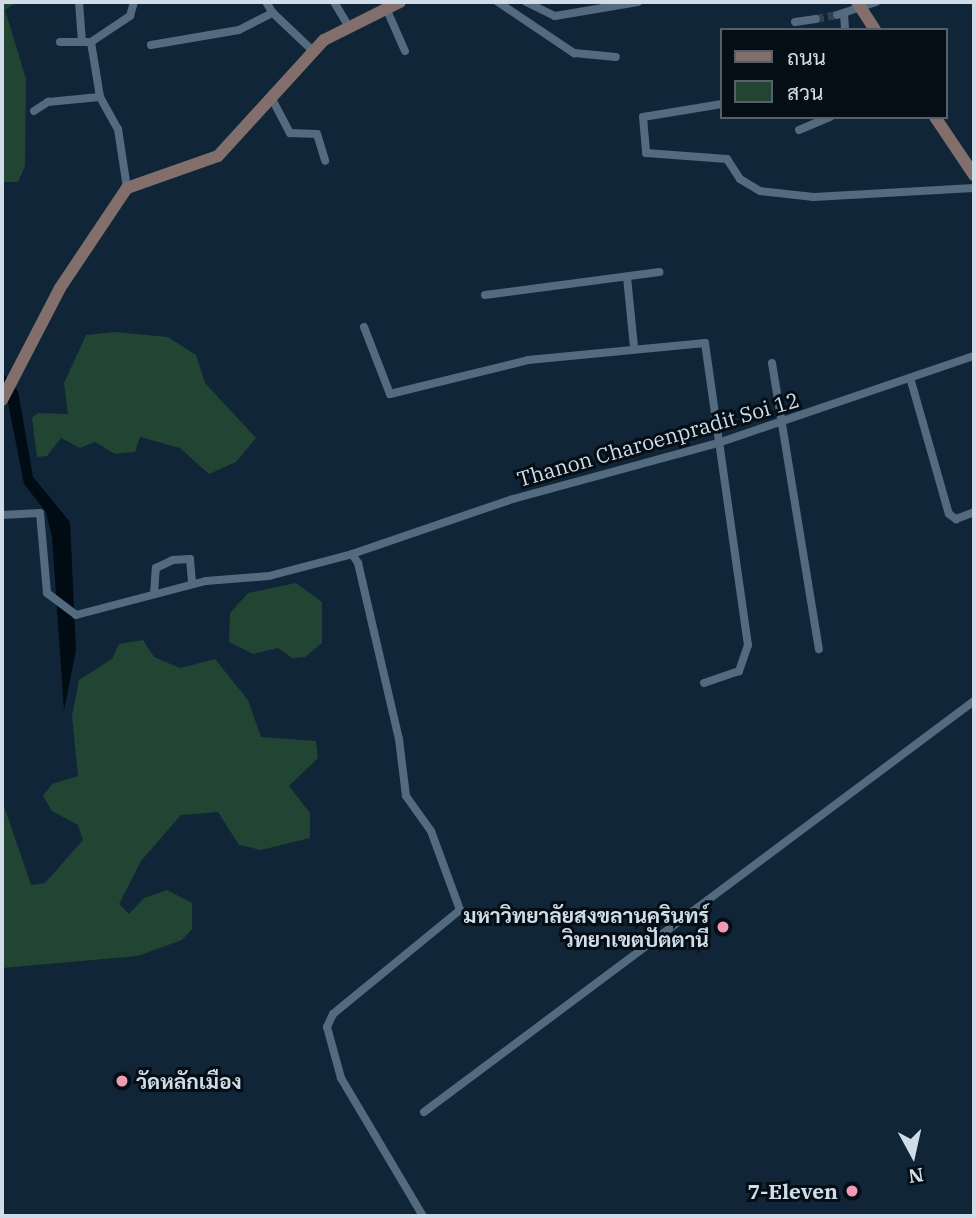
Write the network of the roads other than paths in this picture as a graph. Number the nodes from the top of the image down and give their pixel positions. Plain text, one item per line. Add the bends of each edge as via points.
1 (79, 2) edge
2 (134, 2) edge
3 (266, 2) edge
4 (334, 2) edge
5 (400, 2) edge
6 (498, 2) edge
7 (526, 2) edge
8 (638, 2) edge
9 (876, 2) edge
10 (859, 6) edge
11 (386, 8) junction
12 (273, 13) junction
13 (816, 19) tunnel mouth
14 (795, 22) dead end
15 (348, 25) junction
16 (844, 28) edge
17 (874, 28) edge
18 (60, 42) dead end
19 (87, 42) junction
20 (151, 45) dead end
21 (313, 51) junction
22 (405, 51) dead end
23 (616, 57) dead end
24 (100, 97) junction
25 (271, 97) junction
26 (720, 104) edge
27 (34, 111) dead end
28 (825, 119) edge
29 (936, 119) edge
30 (799, 130) dead end
31 (325, 161) dead end
32 (974, 175) edge
33 (127, 188) junction
34 (974, 188) edge
35 (659, 272) dead end
36 (627, 276) junction
37 (485, 295) dead end
38 (364, 327) dead end
39 (634, 347) junction
40 (974, 356) edge
41 (772, 363) dead end
42 (911, 381) junction
43 (2, 400) edge
44 (780, 423) junction
45 (718, 443) junction
46 (974, 512) edge
47 (2, 515) edge
48 (352, 554) junction
49 (192, 584) junction
50 (155, 594) junction
51 (819, 649) dead end
52 (704, 683) dead end
53 (974, 701) edge
54 (424, 1112) dead end
55 (423, 1216) edge

1 - 19 street
2 - 19 street via 130,16
3 - 12 street
4 - 15 street
5 - 11 street
6 - 23 street via 573,53
7 - 8 street via 555,16
9 - 10 street
10 - 16 street via 840,15
10 - 17 street
11 - 15 street
11 - 22 street
12 - 20 street via 239,30
12 - 21 street
13 - 14 street
15 - 21 street
18 - 19 street
19 - 24 street
21 - 25 street
24 - 27 street via 48,102
24 - 33 street via 118,130
25 - 31 street via 290,133 317,134
25 - 33 street via 218,156
26 - 34 street via 643,117 643,147 653,157 727,159 740,179 760,191 814,197
28 - 30 street
29 - 32 street
33 - 43 street
35 - 36 street
36 - 37 street
36 - 39 street
38 - 39 street via 390,394 528,360
39 - 45 street via 705,343
40 - 42 street, Thanon Charoenpradit Soi 12
41 - 44 street
42 - 44 street, Thanon Charoenpradit Soi 12
42 - 46 street via 949,514 956,519
44 - 45 street, Thanon Charoenpradit Soi 12
44 - 51 street
45 - 48 street, Thanon Charoenpradit Soi 12 via 513,499
45 - 52 street via 748,658 740,671
47 - 50 street, Thanon Charoenpradit Soi 12 via 40,513 44,586 51,599 76,615
48 - 49 street, Thanon Charoenpradit Soi 12 via 269,576
48 - 55 street via 396,725 405,796 431,831 460,910 333,1014 327,1027 341,1078
49 - 50 street, Thanon Charoenpradit Soi 12
49 - 50 street via 190,559 173,560 156,568
53 - 54 street

